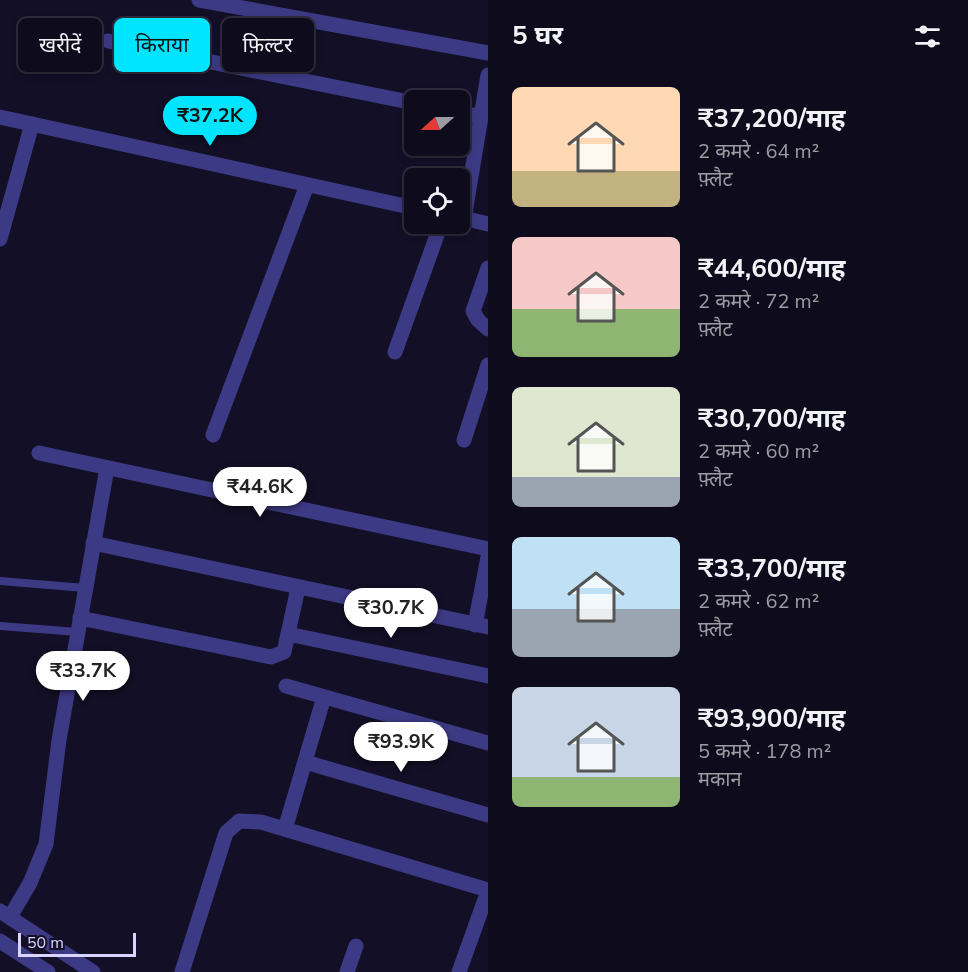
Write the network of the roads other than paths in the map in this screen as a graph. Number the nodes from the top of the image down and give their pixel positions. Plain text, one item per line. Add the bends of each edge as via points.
1 (199, 0) edge
2 (108, 41) dead end
3 (488, 53) edge
4 (488, 75) edge
5 (404, 101) edge
6 (470, 114) edge
7 (0, 117) edge
8 (481, 117) junction
9 (32, 124) junction
10 (470, 175) edge
11 (306, 185) junction
12 (404, 206) edge
13 (470, 220) edge
14 (488, 224) edge
15 (437, 234) edge
16 (0, 239) edge
17 (488, 268) edge
18 (488, 329) edge
19 (395, 352) dead end
20 (488, 365) edge
21 (213, 435) dead end
22 (464, 440) dead end
23 (39, 453) dead end
24 (107, 468) junction
25 (93, 543) junction
26 (488, 549) edge
27 (488, 557) edge
28 (0, 581) edge
29 (85, 588) junction
30 (298, 588) junction
31 (79, 625) junction
32 (0, 626) edge
33 (481, 626) edge
34 (288, 634) junction
35 (488, 676) edge
36 (286, 686) dead end
37 (324, 697) junction
38 (488, 743) edge
39 (305, 762) junction
40 (488, 815) edge
41 (285, 829) junction
42 (488, 890) edge
43 (5, 914) edge
44 (0, 941) edge
45 (356, 946) dead end
46 (39, 969) edge
47 (93, 972) edge
48 (182, 972) edge
49 (347, 972) edge
50 (459, 972) edge

1 - 3 street
2 - 5 street
4 - 8 street
6 - 8 street
7 - 9 street
8 - 10 street
9 - 11 street
9 - 16 street
11 - 12 street
11 - 21 street
13 - 14 street
15 - 19 street
17 - 18 street via 473,311
20 - 22 street
23 - 24 street
24 - 25 street
24 - 26 street
25 - 29 street
25 - 30 street
27 - 33 street
28 - 29 lane
29 - 31 street
30 - 33 street
30 - 34 street
31 - 32 lane
31 - 34 street via 271,657 284,652
31 - 43 street via 46,844 30,883
34 - 35 street
36 - 37 street
37 - 38 street
37 - 39 street
39 - 40 street
39 - 41 street
41 - 42 street
41 - 48 street via 245,819 233,824 226,833
42 - 50 street
43 - 47 street
44 - 46 street
45 - 49 street

